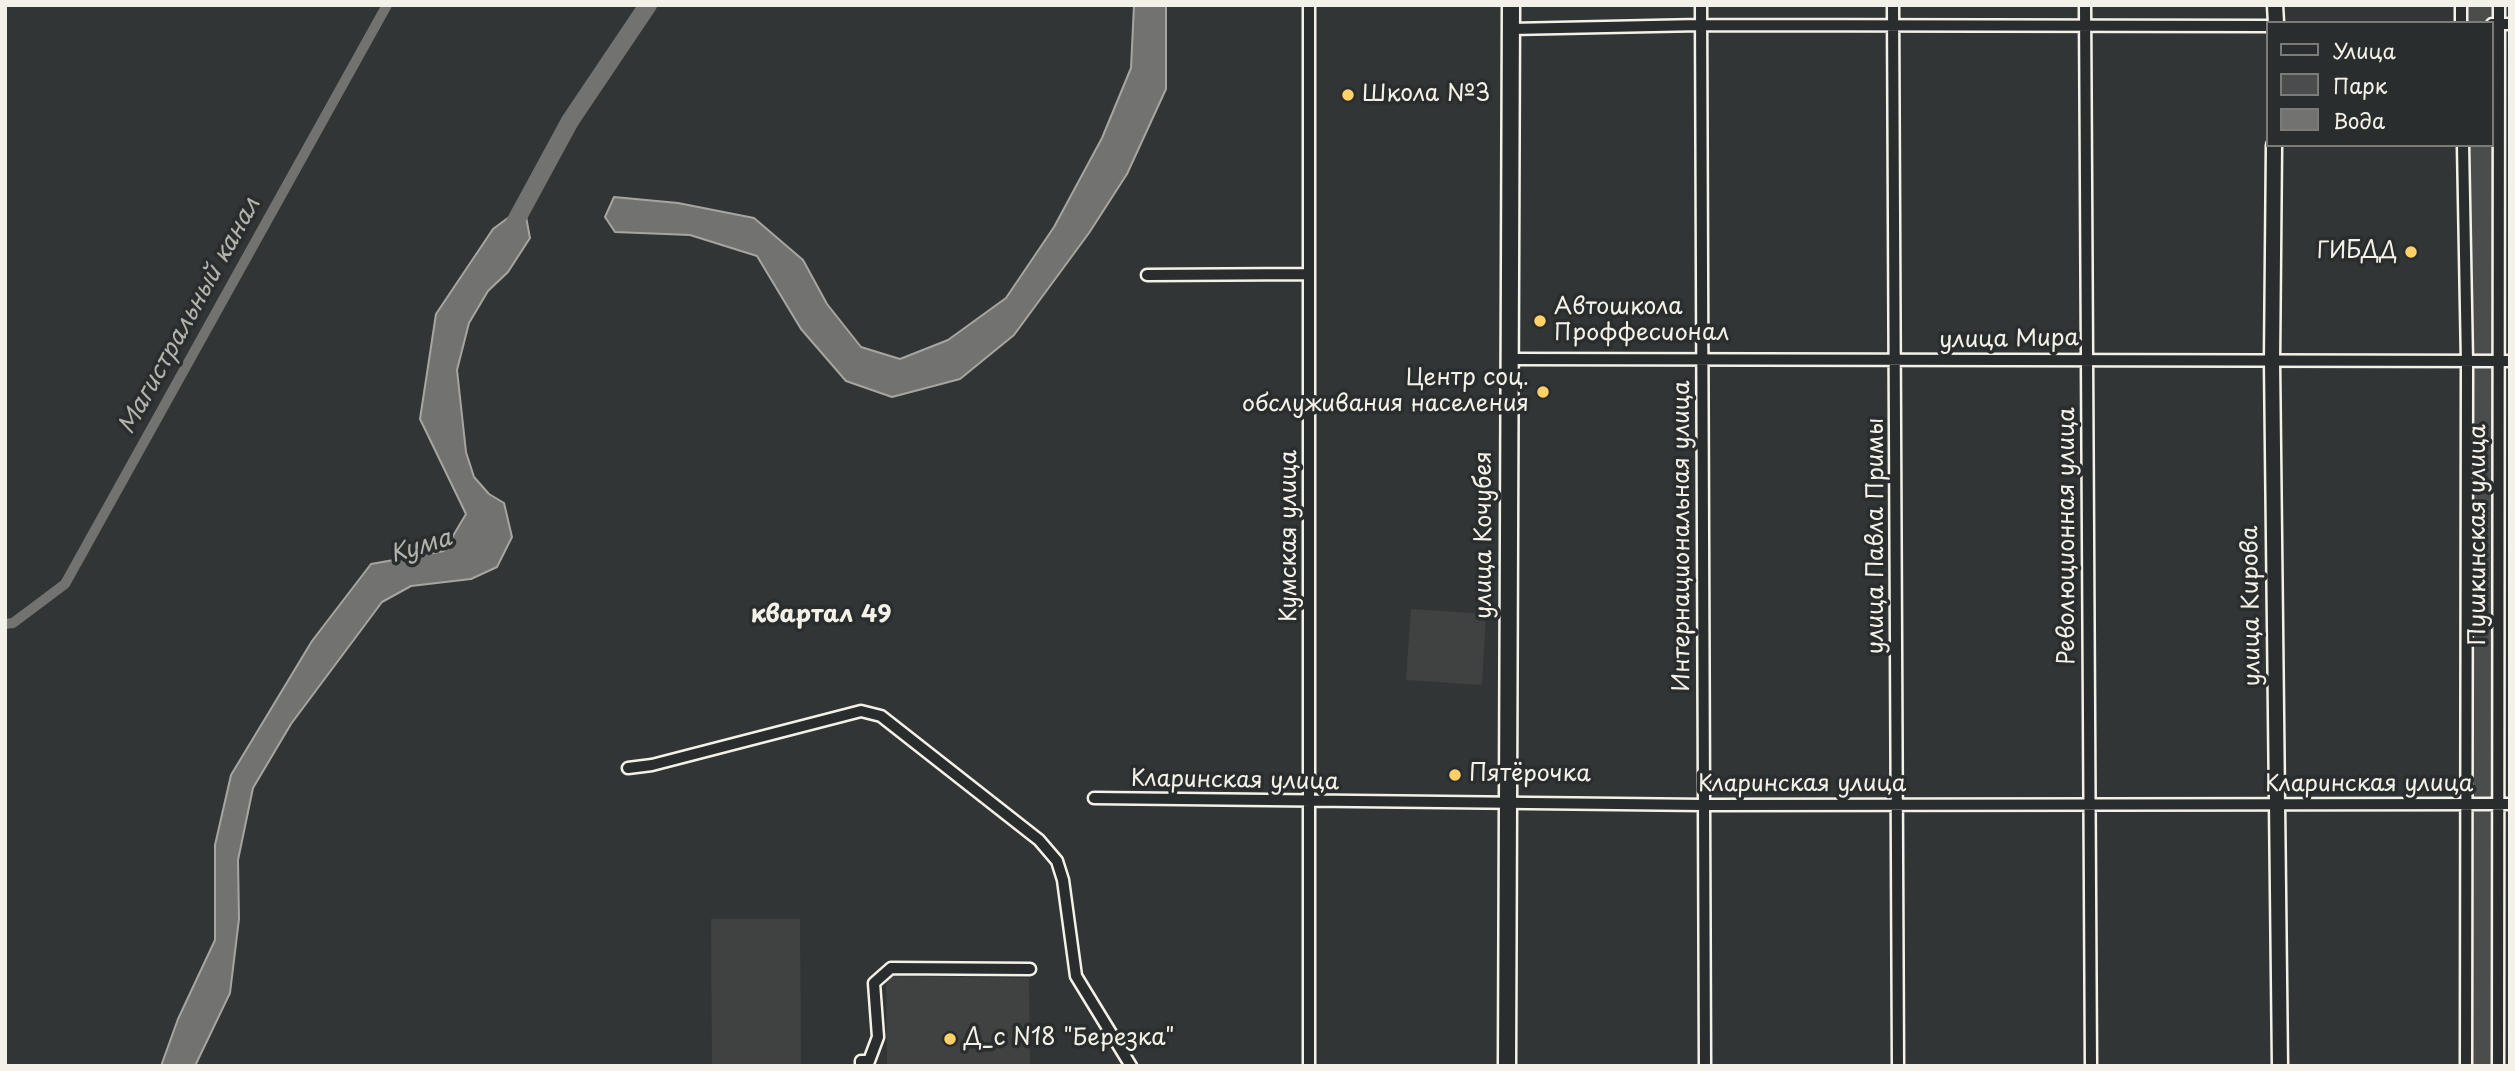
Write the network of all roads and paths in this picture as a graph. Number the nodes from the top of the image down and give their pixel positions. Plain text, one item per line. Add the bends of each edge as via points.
1 (1309, 5) edge
2 (1511, 5) edge
3 (1701, 5) edge
4 (1893, 5) edge
5 (2085, 5) edge
6 (2499, 5) edge
7 (2500, 24) edge
8 (1700, 25) junction
9 (1893, 26) junction
10 (2266, 26) edge
11 (2085, 27) junction
12 (1511, 29) junction
13 (2274, 147) edge
14 (2463, 147) edge
15 (1307, 274) junction
16 (1147, 275) dead end
17 (2086, 358) junction
18 (1508, 359) junction
19 (2510, 360) edge
20 (1702, 361) junction
21 (1895, 361) junction
22 (2272, 361) junction
23 (2498, 361) junction
24 (2467, 362) junction
25 (628, 768) dead end
26 (1094, 798) dead end
27 (1310, 802) junction
28 (1507, 803) junction
29 (1897, 804) junction
30 (2089, 804) junction
31 (2276, 804) junction
32 (2498, 804) junction
33 (2510, 804) edge
34 (1704, 805) junction
35 (2466, 805) junction
36 (1030, 969) dead end
37 (861, 1066) edge
38 (1130, 1066) edge
39 (1309, 1066) edge
40 (1507, 1066) edge
41 (1705, 1066) edge
42 (1898, 1066) edge
43 (2091, 1066) edge
44 (2280, 1066) edge
45 (2466, 1066) edge
46 (2498, 1066) edge

1 - 15 street, Кумская улица
2 - 12 main road, улица Кочубея
3 - 8 street, Интернациональная улица
4 - 9 street, улица Павла Примы
5 - 11 street, Революционная улица
6 - 7 street, Пушкинская улица
7 - 23 street, Пушкинская улица
8 - 9 street
8 - 12 street
8 - 20 street, Интернациональная улица
9 - 11 street
9 - 21 street, улица Павла Примы
10 - 11 street
11 - 17 street, Революционная улица
12 - 18 main road, улица Кочубея
13 - 22 street, улица Кирова
14 - 24 street, Пушкинская улица
15 - 16 street
15 - 27 street, Кумская улица
17 - 21 street, улица Мира
17 - 22 street, улица Мира
17 - 30 street, Революционная улица
18 - 20 street, улица Мира
18 - 28 main road, улица Кочубея
19 - 23 street, улица Мира
20 - 21 street, улица Мира
20 - 34 street, Интернациональная улица
21 - 29 street, улица Павла Примы
22 - 24 street, улица Мира
22 - 31 street, улица Кирова
23 - 24 street, улица Мира
23 - 32 street, Пушкинская улица
24 - 35 street, Пушкинская улица
25 - 38 street via 861,711 881,716 1039,840 1056,861 1063,880 1076,976
26 - 27 street, Кларинская улица
27 - 28 street, Кларинская улица
27 - 39 street, Кумская улица
28 - 34 street, Кларинская улица
28 - 40 main road, улица Кочубея
29 - 30 street, Кларинская улица
29 - 34 street, Кларинская улица
29 - 42 street, улица Павла Примы
30 - 31 street, Кларинская улица
30 - 43 street, Революционная улица
31 - 35 street, Кларинская улица
31 - 44 street, улица Кирова
32 - 33 street, Кларинская улица
32 - 35 street, Кларинская улица
32 - 46 street, Пушкинская улица
34 - 41 street, Интернациональная улица
35 - 45 street, Пушкинская улица
36 - 37 street via 891,968 874,983 878,1037 869,1061 860,1061

